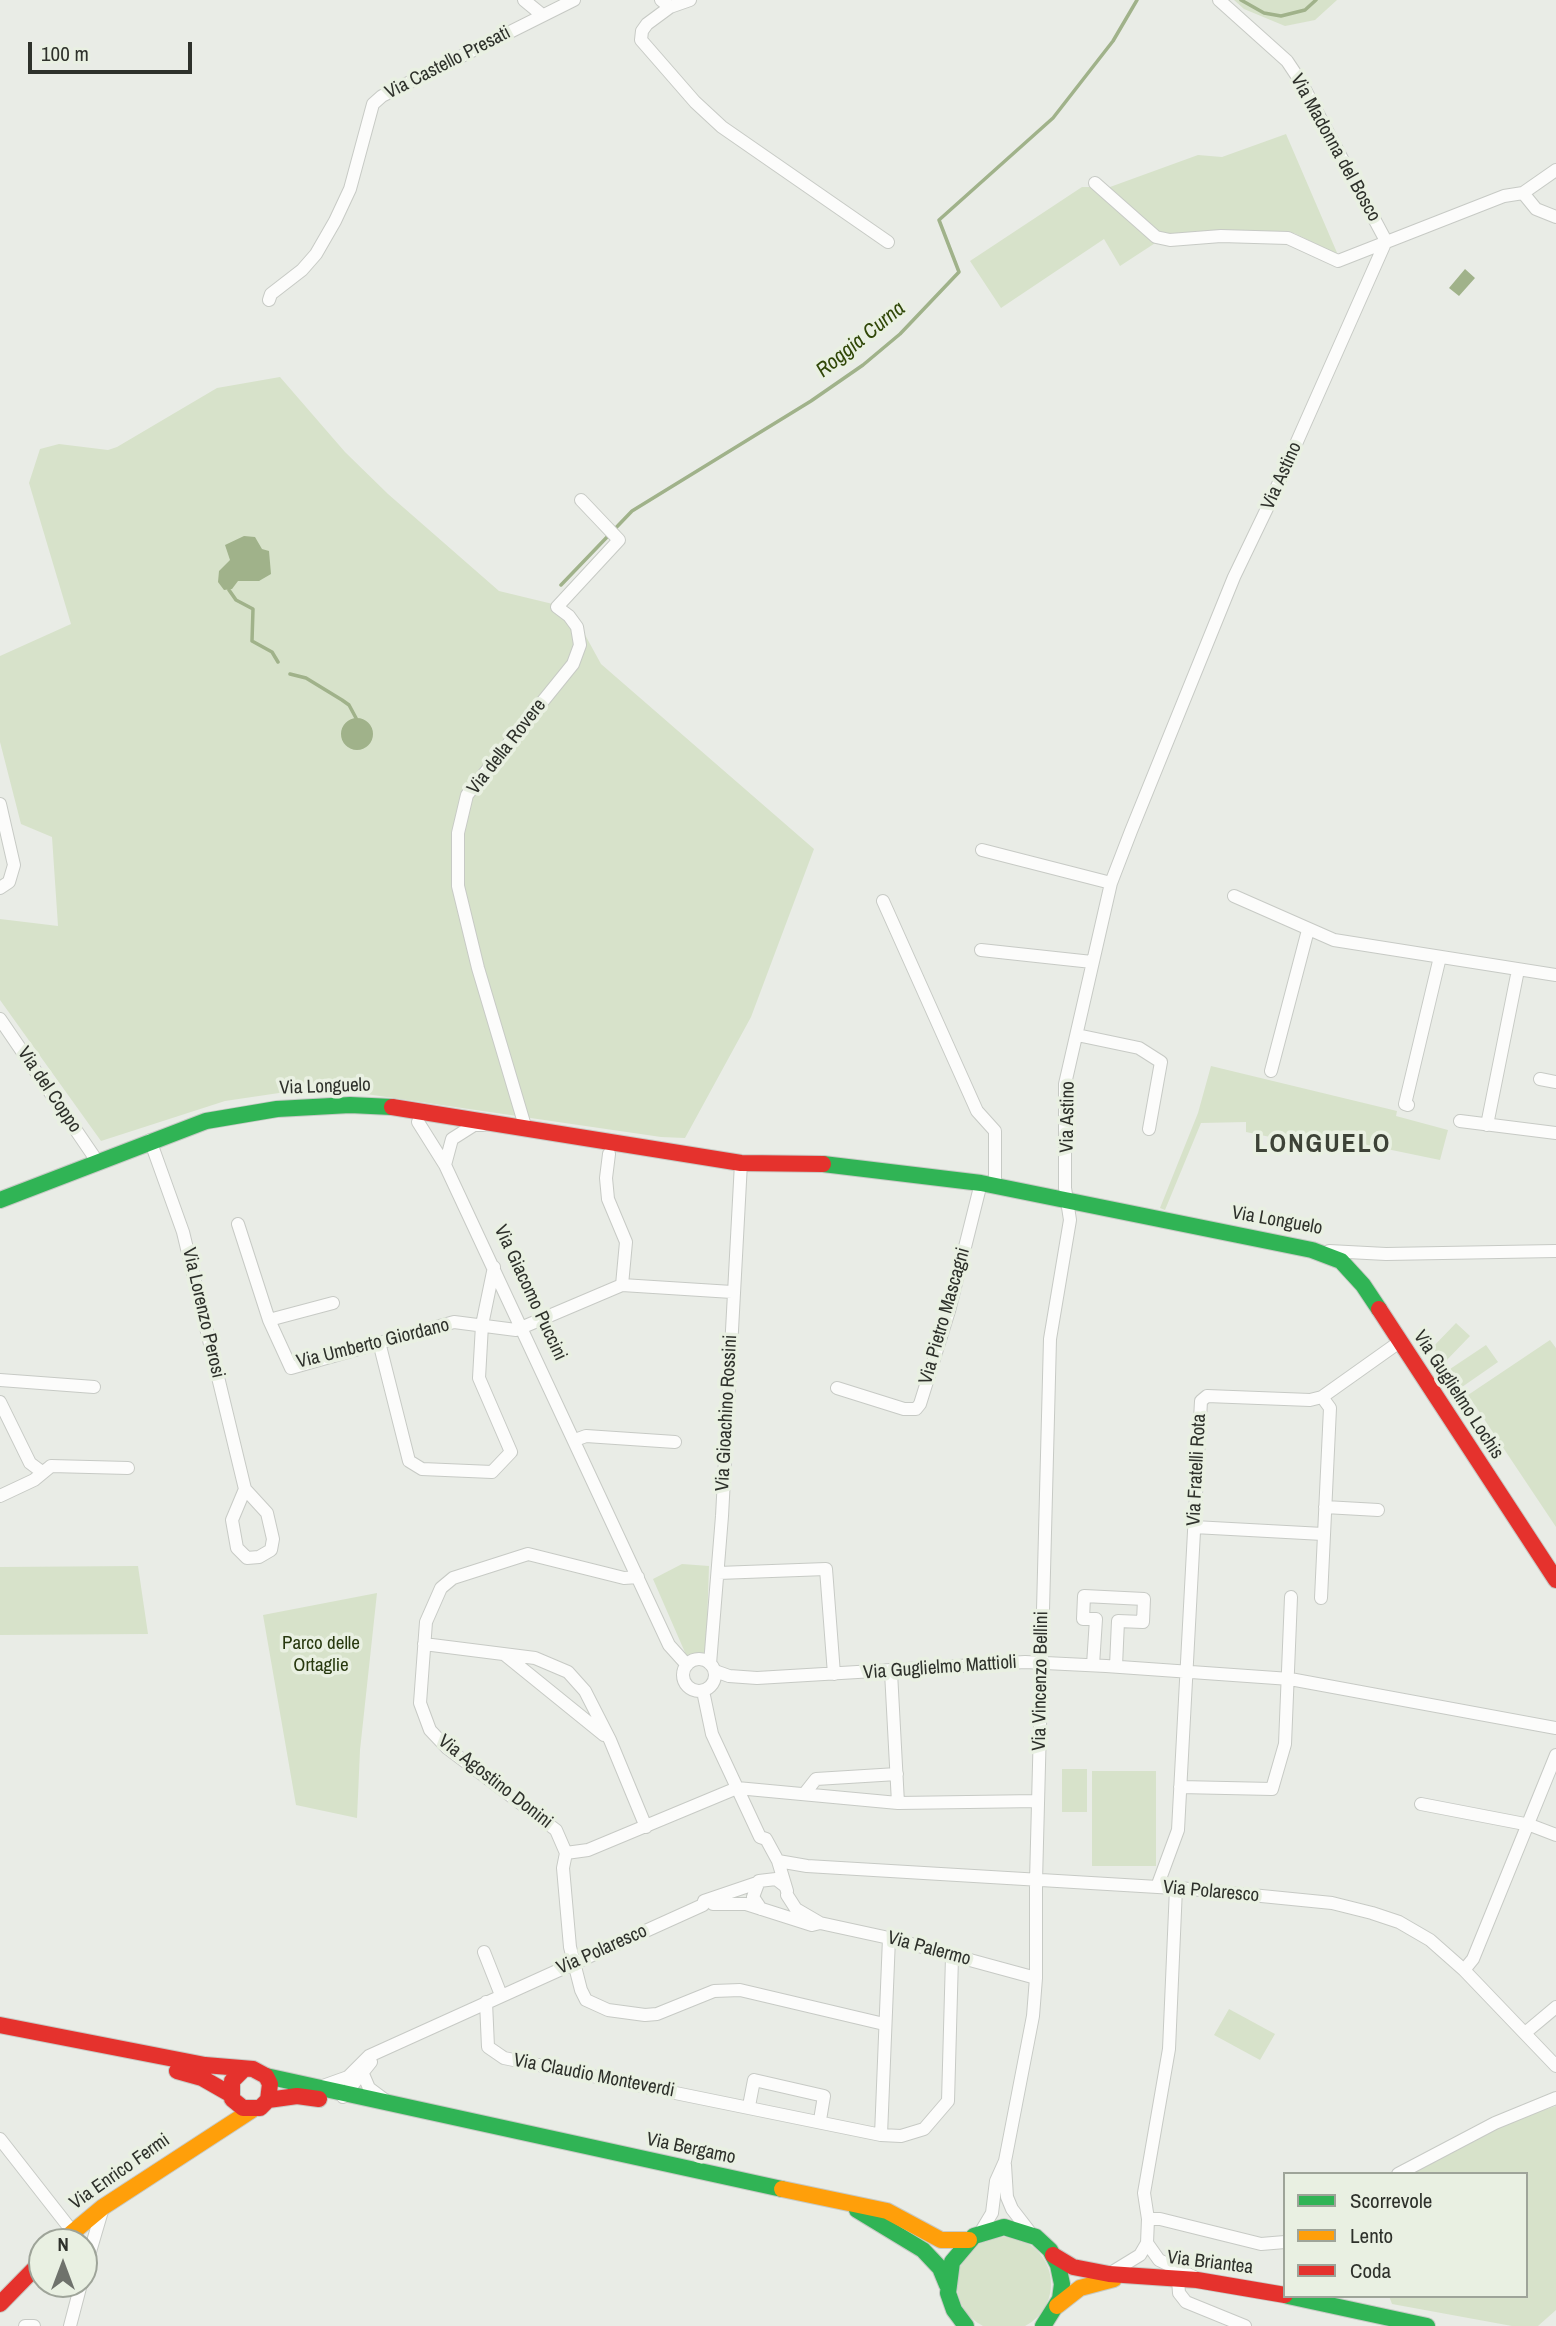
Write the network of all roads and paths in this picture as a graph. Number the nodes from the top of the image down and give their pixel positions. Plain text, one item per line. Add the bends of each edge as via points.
1 (524, 0) edge
2 (574, 0) edge
3 (690, 0) edge
4 (1219, 0) edge
5 (666, 4) edge
6 (541, 14) junction
7 (1556, 170) edge
8 (1095, 183) dead end
9 (1523, 193) junction
10 (1556, 217) edge
11 (1386, 241) junction
12 (888, 242) dead end
13 (269, 300) dead end
14 (581, 500) dead end
15 (0, 804) edge
16 (982, 850) dead end
17 (1111, 883) junction
18 (0, 888) edge
19 (1234, 896) dead end
20 (883, 901) dead end
21 (1308, 930) junction
22 (981, 950) dead end
23 (1440, 957) junction
24 (1092, 962) junction
25 (1518, 970) junction
26 (1556, 975) edge
27 (0, 1019) edge
28 (1077, 1035) junction
29 (1271, 1071) dead end
30 (1540, 1079) dead end
31 (1556, 1082) edge
32 (1406, 1104) dead end
33 (394, 1107) junction
34 (1460, 1121) dead end
35 (418, 1122) junction
36 (498, 1124) junction
37 (1487, 1125) junction
38 (525, 1126) junction
39 (1149, 1129) dead end
40 (463, 1130) junction
41 (560, 1132) junction
42 (1556, 1133) edge
43 (149, 1140) junction
44 (609, 1154) dead end
45 (97, 1161) junction
46 (741, 1163) junction
47 (445, 1165) junction
48 (988, 1184) junction
49 (0, 1200) edge
50 (1067, 1200) junction
51 (238, 1224) dead end
52 (1312, 1250) junction
53 (1556, 1251) edge
54 (1386, 1254) junction
55 (494, 1267) junction
56 (622, 1285) junction
57 (1363, 1285) junction
58 (732, 1292) junction
59 (333, 1303) dead end
60 (269, 1320) junction
61 (482, 1325) junction
62 (522, 1326) junction
63 (1398, 1343) junction
64 (380, 1346) junction
65 (0, 1380) edge
66 (94, 1387) dead end
67 (837, 1388) dead end
68 (1322, 1397) junction
69 (0, 1402) edge
70 (5, 1424) edge
71 (575, 1440) junction
72 (675, 1442) dead end
73 (128, 1468) dead end
74 (42, 1472) junction
75 (245, 1489) junction
76 (0, 1496) edge
77 (1325, 1507) junction
78 (1378, 1510) dead end
79 (1194, 1528) junction
80 (1323, 1534) junction
81 (718, 1573) junction
82 (638, 1577) junction
83 (1556, 1580) edge
84 (1291, 1597) dead end
85 (1321, 1598) dead end
86 (424, 1644) junction
87 (503, 1654) junction
88 (1042, 1662) junction
89 (687, 1665) junction
90 (1093, 1665) junction
91 (1116, 1667) junction
92 (713, 1668) junction
93 (891, 1672) junction
94 (1186, 1672) junction
95 (834, 1674) junction
96 (757, 1678) junction
97 (1290, 1679) junction
98 (707, 1688) junction
99 (1556, 1728) edge
100 (610, 1740) junction
101 (1556, 1755) edge
102 (897, 1774) junction
103 (1180, 1787) junction
104 (737, 1788) junction
105 (805, 1793) junction
106 (1038, 1801) junction
107 (898, 1803) junction
108 (1421, 1804) dead end
109 (1530, 1825) junction
110 (646, 1827) junction
111 (1556, 1835) edge
112 (760, 1837) junction
113 (566, 1853) junction
114 (778, 1861) junction
115 (807, 1866) junction
116 (1036, 1881) junction
117 (758, 1882) junction
118 (1157, 1887) junction
119 (1177, 1888) junction
120 (786, 1891) junction
121 (703, 1905) junction
122 (766, 1910) junction
123 (820, 1923) junction
124 (889, 1938) junction
125 (484, 1952) dead end
126 (952, 1957) junction
127 (573, 1962) junction
128 (1464, 1970) junction
129 (1037, 1978) junction
130 (501, 1995) junction
131 (486, 2002) junction
132 (1556, 2007) edge
133 (884, 2024) junction
134 (0, 2025) edge
135 (1525, 2033) junction
136 (107, 2048) junction
137 (379, 2052) junction
138 (1556, 2066) edge
139 (244, 2069) junction
140 (363, 2074) junction
141 (266, 2076) junction
142 (319, 2093) junction
143 (349, 2093) junction
144 (231, 2096) junction
145 (1556, 2098) edge
146 (268, 2100) junction
147 (388, 2103) junction
148 (749, 2106) junction
149 (252, 2110) junction
150 (820, 2120) junction
151 (881, 2135) junction
152 (530, 2136) junction
153 (0, 2139) edge
154 (206, 2140) junction
155 (1005, 2161) junction
156 (1402, 2172) edge
157 (844, 2203) junction
158 (103, 2207) junction
159 (1148, 2219) junction
160 (60, 2228) edge
161 (77, 2228) edge
162 (97, 2228) edge
163 (1033, 2235) junction
164 (974, 2236) junction
165 (1283, 2242) edge
166 (1147, 2243) junction
167 (1053, 2255) junction
168 (1109, 2274) junction
169 (28, 2275) edge
170 (1129, 2277) junction
171 (1178, 2279) junction
172 (1197, 2280) junction
173 (947, 2285) junction
174 (1283, 2295) edge
175 (77, 2298) edge
176 (1296, 2298) edge
177 (0, 2304) edge
178 (1057, 2306) junction
179 (1045, 2325) edge
180 (25, 2326) edge
181 (34, 2326) edge
182 (70, 2326) edge
183 (966, 2326) edge
184 (1245, 2326) edge
185 (1427, 2326) edge

1 - 6 street
2 - 6 street, Via Castello Presati
3 - 5 street
4 - 11 street, Via Madonna del Bosco via 1286,61 1301,82
5 - 12 street via 642,30 641,40 695,102 722,127
6 - 13 street, Via Castello Presati via 373,104 335,221 309,262
7 - 9 street
8 - 11 street via 1156,237 1170,240 1288,238 1338,261
9 - 10 street via 1536,209
9 - 11 street
11 - 17 street, Via Astino via 1234,577
14 - 38 street, Via della Rovere via 619,540 557,607 577,627 580,645 573,664 467,795 458,833 458,886
15 - 18 street via 14,869 9,882
16 - 17 street
17 - 24 street, Via Astino
19 - 21 street
20 - 48 street via 977,1111 995,1131
21 - 23 street via 1334,940
21 - 29 street
22 - 24 street
23 - 25 street
23 - 32 street
24 - 28 street, Via Astino
25 - 26 street
25 - 37 street
27 - 45 street, Via del Coppo
28 - 39 street via 1139,1048 1161,1062
28 - 50 street, Via Astino via 1065,1084
30 - 31 street
33 - 35 main road, Via Giacomo Puccini
33 - 36 main road, Via Longuelo
33 - 43 main road, Via Longuelo via 277,1109 206,1121
34 - 37 street
35 - 40 main road, Via Longuelo
35 - 47 street, Via Giacomo Puccini
36 - 38 main road, Via Longuelo
36 - 40 street
37 - 42 street
38 - 41 main road, Via Longuelo
40 - 41 main road, Via Longuelo
40 - 47 street via 449,1144
41 - 46 main road, Via Longuelo
43 - 45 main road, Via Longuelo
43 - 75 street, Via Lorenzo Perosi via 183,1232
44 - 56 street via 608,1199 626,1242
45 - 49 main road, Via Longuelo
46 - 48 main road, Via Longuelo via 854,1166
46 - 58 street, Via Gioachino Rossini
47 - 55 street, Via Giacomo Puccini
48 - 50 main road, Via Longuelo
48 - 67 street, Via Pietro Mascagni via 920,1404 916,1409 899,1408
50 - 52 main road, Via Longuelo
50 - 88 street, Via Vincenzo Bellini via 1070,1220 1050,1339
51 - 60 street, Via Umberto Giordano
52 - 54 street, Via Longuelo
52 - 57 main road, Via Guglielmo Lochis via 1341,1261
53 - 54 street, Via Longuelo
54 - 57 street via 1359,1259 1355,1268
55 - 61 street
55 - 62 street, Via Giacomo Puccini
56 - 58 street
56 - 62 street
57 - 63 main road, Via Guglielmo Lochis
58 - 81 street, Via Gioachino Rossini
59 - 60 street
60 - 64 street, Via Umberto Giordano via 292,1368
61 - 62 street, Via Umberto Giordano via 516,1330
61 - 64 street, Via Umberto Giordano via 454,1322
61 - 64 street via 479,1378 511,1451 492,1472 422,1469 409,1461
62 - 71 street, Via Giacomo Puccini
63 - 68 street
63 - 83 main road, Via Guglielmo Lochis
65 - 66 street
68 - 77 street via 1330,1408
68 - 79 street, Via Fratelli Rota via 1202,1398
69 - 70 street
70 - 74 street via 30,1463
71 - 72 street via 586,1436
71 - 82 street, Via Giacomo Puccini
73 - 74 street via 51,1466
74 - 76 street
75 - 75 street, Via Lorenzo Perosi via 232,1520 237,1548 247,1558 259,1557 271,1550 273,1539 267,1513
77 - 78 street
77 - 80 street
79 - 80 street
79 - 94 street, Via Fratelli Rota
80 - 85 street
81 - 92 street, Via Gioachino Rossini
81 - 95 street via 826,1569
82 - 86 street, Via Agostino Donini via 624,1578 528,1554 515,1556 453,1578 441,1588 426,1622
82 - 89 street, Via Giacomo Puccini via 669,1645
84 - 97 street
86 - 87 street
86 - 113 street, Via Agostino Donini via 420,1703 430,1730 447,1748 556,1830
87 - 100 street
87 - 100 street via 543,1661 568,1672 585,1691
88 - 90 street, Via Guglielmo Mattioli
88 - 93 street, Via Guglielmo Mattioli
88 - 106 street, Via Vincenzo Bellini
89 - 92 street via 698,1659
89 - 98 street, Via Giacomo Puccini via 683,1673 691,1689
90 - 91 street, Via Guglielmo Mattioli
90 - 91 street via 1096,1619 1083,1619 1084,1596 1144,1599 1143,1622 1118,1621
91 - 94 street, Via Guglielmo Mattioli
92 - 96 street, Via Guglielmo Mattioli via 729,1676
92 - 98 street, Via Giacomo Puccini
93 - 95 street, Via Guglielmo Mattioli
93 - 102 street
94 - 97 street, Via Guglielmo Mattioli
94 - 103 street, Via Fratelli Rota
95 - 96 street, Via Guglielmo Mattioli
96 - 98 street, Via Guglielmo Mattioli
97 - 99 street, Via Guglielmo Mattioli
97 - 103 street via 1285,1744 1272,1789
98 - 104 street, Via Giacomo Puccini via 712,1734
100 - 110 street
101 - 109 street
102 - 105 street via 816,1779
102 - 107 street
103 - 118 street, Via Fratelli Rota via 1178,1830
104 - 105 street
104 - 110 street
104 - 112 street, Via Giacomo Puccini
105 - 107 street
106 - 107 street
106 - 116 street, Via Vincenzo Bellini
108 - 109 street
109 - 111 street
109 - 128 street via 1473,1959
110 - 113 street via 588,1850
112 - 114 street, Via Giacomo Puccini via 766,1839
112 - 117 street, Via Giacomo Puccini via 766,1864
113 - 127 street via 563,1868
114 - 115 street, Via Polaresco
114 - 120 street
115 - 116 street, Via Polaresco
115 - 120 street via 790,1873
116 - 118 street, Via Polaresco
116 - 129 street, Via Vincenzo Bellini
117 - 120 street, Via Polaresco via 776,1879
117 - 121 street, Via Polaresco
117 - 122 street via 753,1898
118 - 119 street, Via Polaresco
119 - 128 street, Via Polaresco via 1332,1903 1372,1913 1430,1940
119 - 159 street via 1169,2049 1144,2193
120 - 122 street via 783,1906
120 - 123 street, Via Palermo via 796,1909
121 - 122 street, Via Polaresco via 735,1902
121 - 127 street, Via Polaresco
122 - 123 street, Via Palermo via 811,1925
123 - 124 street, Via Palermo
124 - 126 street, Via Palermo
124 - 133 street
125 - 130 street
126 - 129 street, Via Palermo
126 - 151 street, Via Claudio Monteverdi via 948,2101 924,2129 901,2136
127 - 130 street, Via Polaresco
127 - 133 street via 586,2000 622,2013 657,2014 714,1991 740,1990
128 - 135 street, Via Polaresco
129 - 155 street, Via Vincenzo Bellini
130 - 131 street, Via Polaresco
131 - 137 street, Via Polaresco
131 - 148 street, Via Claudio Monteverdi via 488,2047 504,2059
132 - 135 street
133 - 151 street
134 - 136 main road
135 - 138 street, Via Polaresco
136 - 139 main road
136 - 144 main road via 202,2078
137 - 140 street
137 - 142 street, Via Polaresco
139 - 141 main road
139 - 144 main road via 232,2081
140 - 143 street
140 - 147 street via 369,2088
141 - 142 main road, Via Bergamo
141 - 146 main road
142 - 143 main road, Via Bergamo
142 - 146 main road, Via Bergamo
142 - 152 main road, Via Bergamo via 452,2127
143 - 147 main road, Via Bergamo
144 - 149 main road
144 - 154 main road, Via Enrico Fermi
145 - 156 street
146 - 149 main road
147 - 152 main road, Via Bergamo
148 - 150 street, Via Claudio Monteverdi
148 - 150 street via 754,2080 824,2096
149 - 154 main road, Via Enrico Fermi
150 - 151 street, Via Claudio Monteverdi
152 - 157 main road, Via Bergamo
153 - 160 street
154 - 158 main road, Via Enrico Fermi
155 - 163 street, Via Vincenzo Bellini via 1007,2197
155 - 164 street, Via Vincenzo Bellini via 996,2181 992,2213
157 - 164 main road, Via Bergamo via 887,2211 941,2241
157 - 173 main road, Via Bergamo via 923,2250 940,2268
158 - 161 main road, Via Enrico Fermi
158 - 162 street
159 - 165 street via 1261,2244
159 - 166 street
163 - 164 main road, Via Bergamo via 1004,2227
163 - 167 main road
164 - 173 main road via 954,2257
166 - 168 street via 1140,2255
166 - 172 street via 1159,2260
167 - 168 main road via 1073,2267
167 - 178 main road via 1061,2278
168 - 170 main road
169 - 177 main road
170 - 171 main road, Via Briantea
170 - 178 main road via 1088,2284
171 - 172 main road, Via Briantea
171 - 184 street via 1178,2293 1186,2302
172 - 174 main road, Via Briantea
173 - 183 main road, Via Bergamo via 951,2304
175 - 182 street
176 - 185 main road, Via Briantea
178 - 179 main road
180 - 181 street

